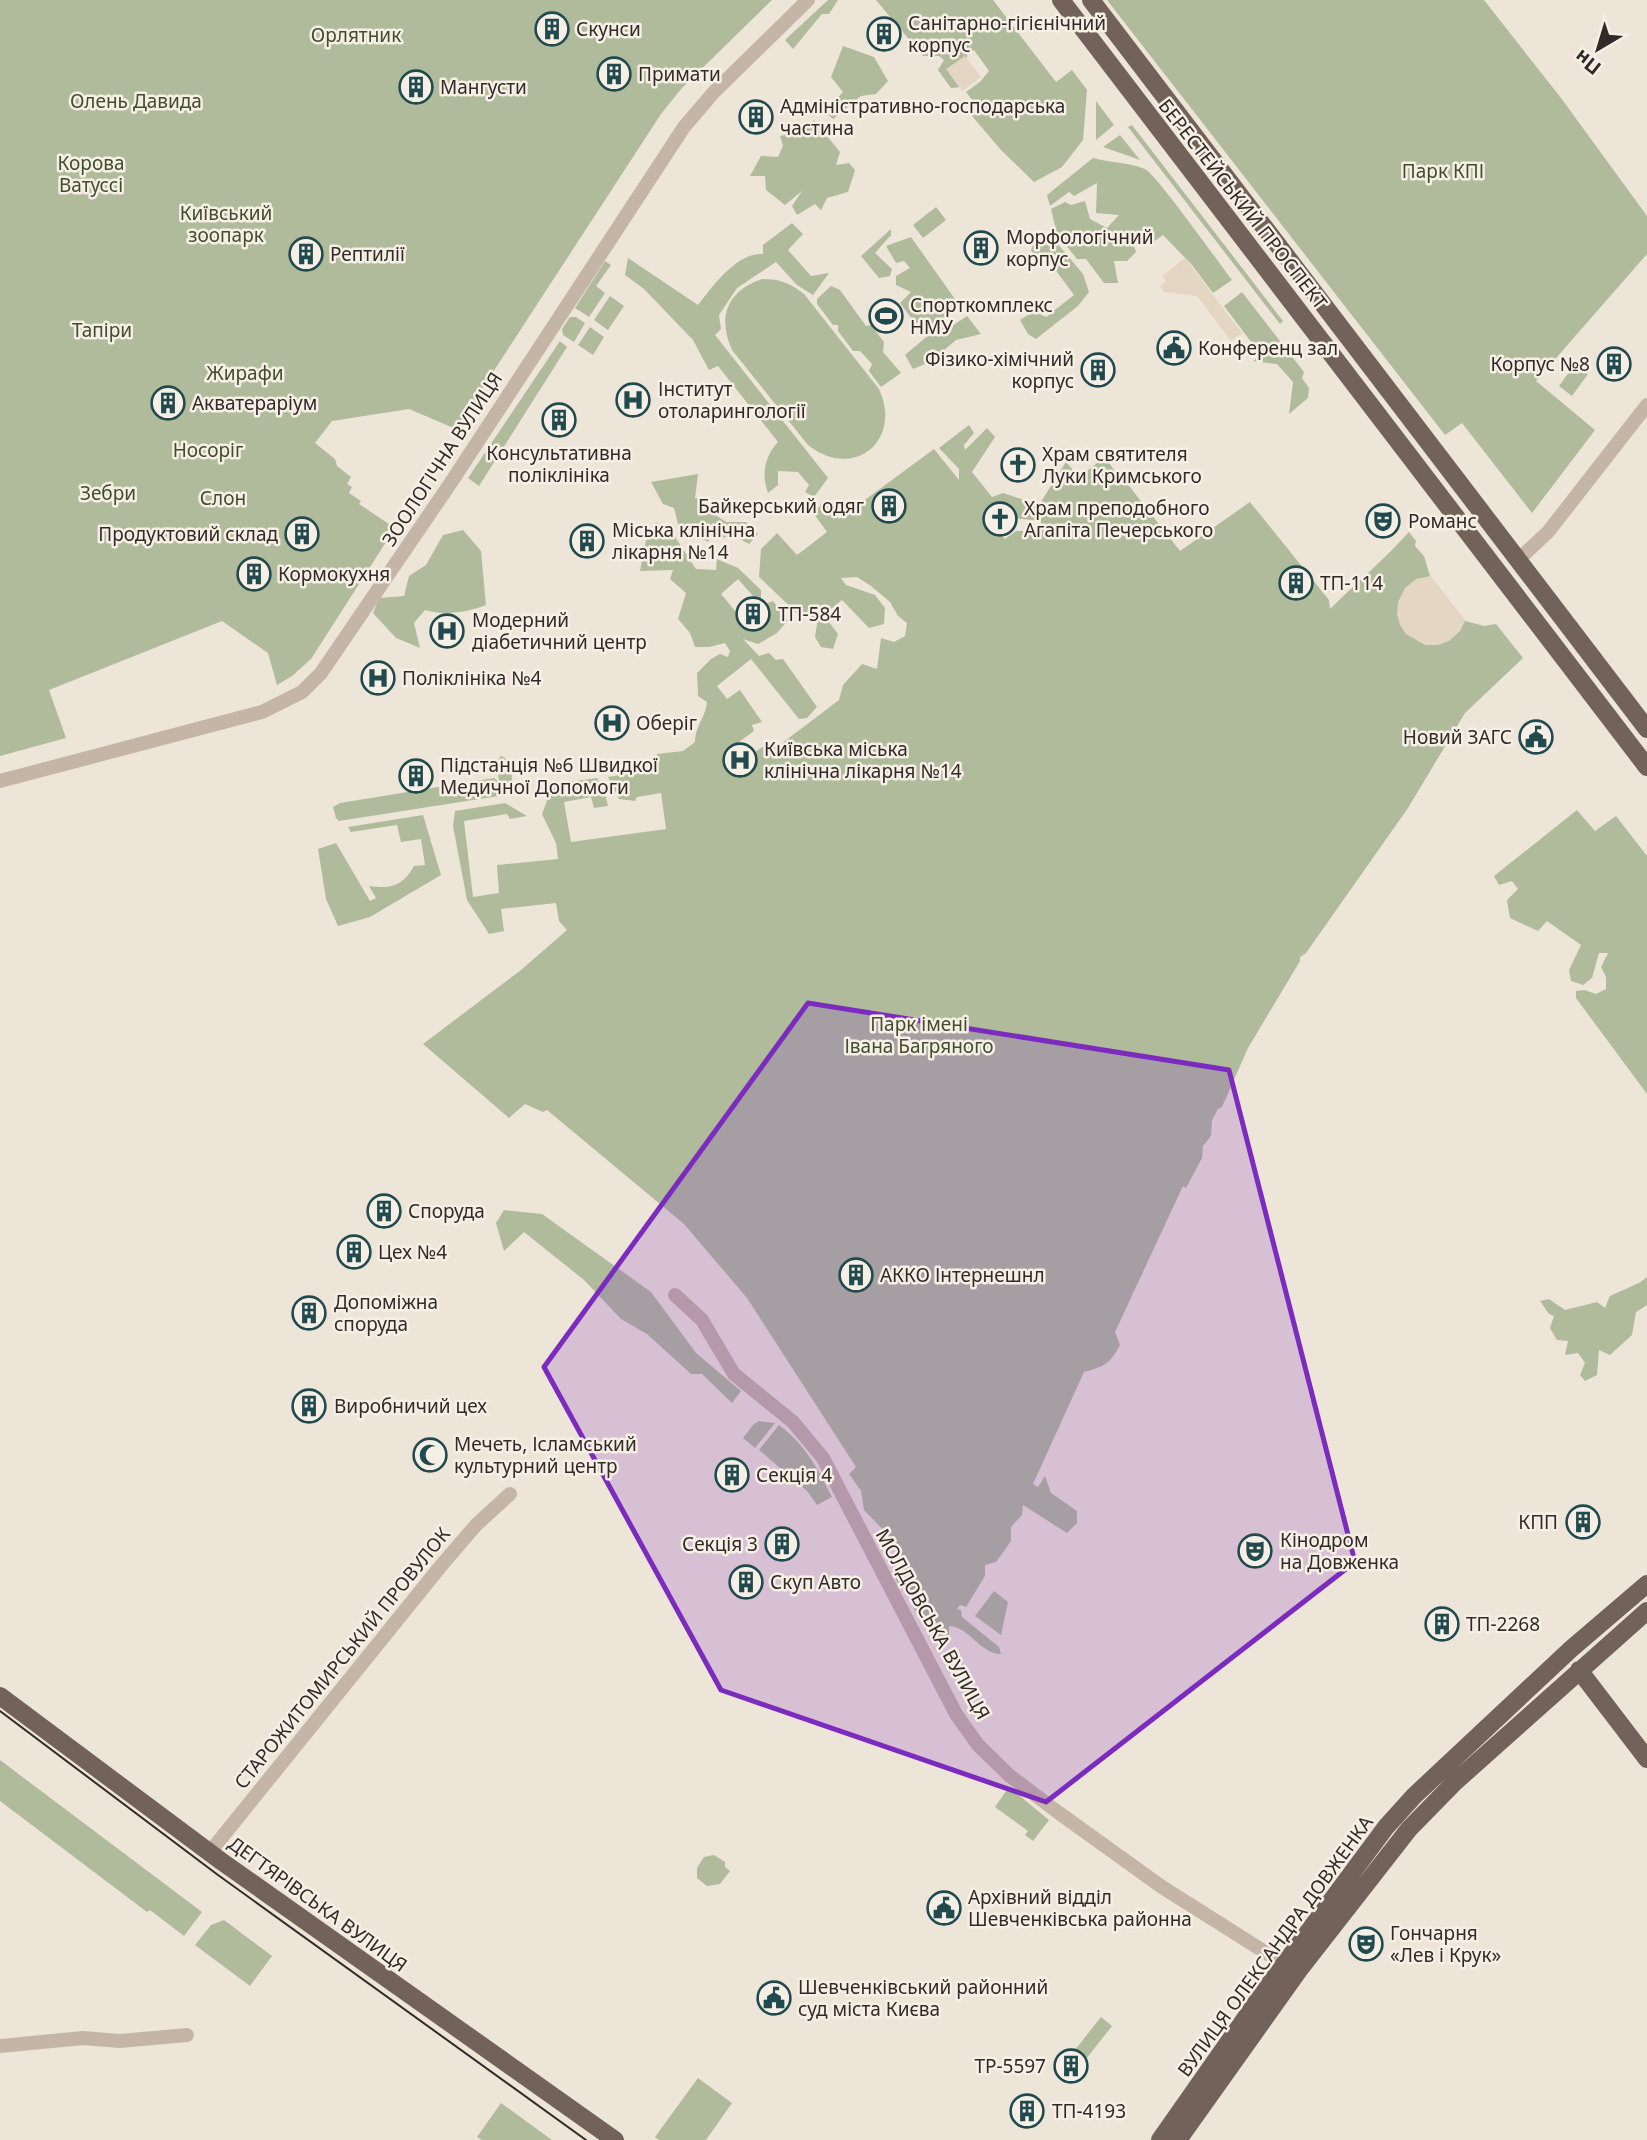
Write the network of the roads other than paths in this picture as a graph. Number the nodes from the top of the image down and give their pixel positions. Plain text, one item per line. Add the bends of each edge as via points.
1 (808, 0) edge
2 (1061, 0) edge
3 (1091, 0) edge
4 (1647, 405) edge
5 (1518, 560) junction
6 (1647, 729) edge
7 (1647, 767) edge
8 (0, 781) edge
9 (675, 1295) dead end
10 (510, 1494) dead end
11 (1647, 1584) edge
12 (1647, 1611) edge
13 (1579, 1670) junction
14 (0, 1696) edge
15 (1647, 1759) edge
16 (210, 1852) junction
17 (1284, 1964) junction
18 (187, 2035) dead end
19 (0, 2046) edge
20 (615, 2140) edge
21 (1160, 2140) edge
22 (1178, 2140) edge

1 - 8 street, ЗООЛОГІЧНА ВУЛИЦЯ via 684,127 321,674 302,692 262,712
2 - 7 main road, БЕРЕСТЕЙСЬКИЙ ПРОСПЕКТ
3 - 5 main road, БЕРЕСТЕЙСЬКИЙ ПРОСПЕКТ
4 - 5 street via 1548,532
5 - 6 main road, БЕРЕСТЕЙСЬКИЙ ПРОСПЕКТ
9 - 17 street, МОЛДОВСЬКА ВУЛИЦЯ via 702,1320 734,1374 793,1422 823,1458 917,1643 978,1745 1010,1776 1111,1851
10 - 16 street, СТАРОЖИТОМИРСЬКИЙ ПРОВУЛОК via 447,1559
11 - 17 main road, ВУЛИЦЯ ОЛЕКСАНДРА ДОВЖЕНКА via 1413,1796 1364,1853
12 - 13 main road, ВУЛИЦЯ ОЛЕКСАНДРА ДОВЖЕНКА
13 - 15 main road
13 - 22 main road, ВУЛИЦЯ ОЛЕКСАНДРА ДОВЖЕНКА via 1409,1829 1299,1970
14 - 16 main road, ДЕГТЯРІВСЬКА ВУЛИЦЯ
16 - 20 main road, ДЕГТЯРІВСЬКА ВУЛИЦЯ
17 - 21 main road, ВУЛИЦЯ ОЛЕКСАНДРА ДОВЖЕНКА
18 - 19 street

